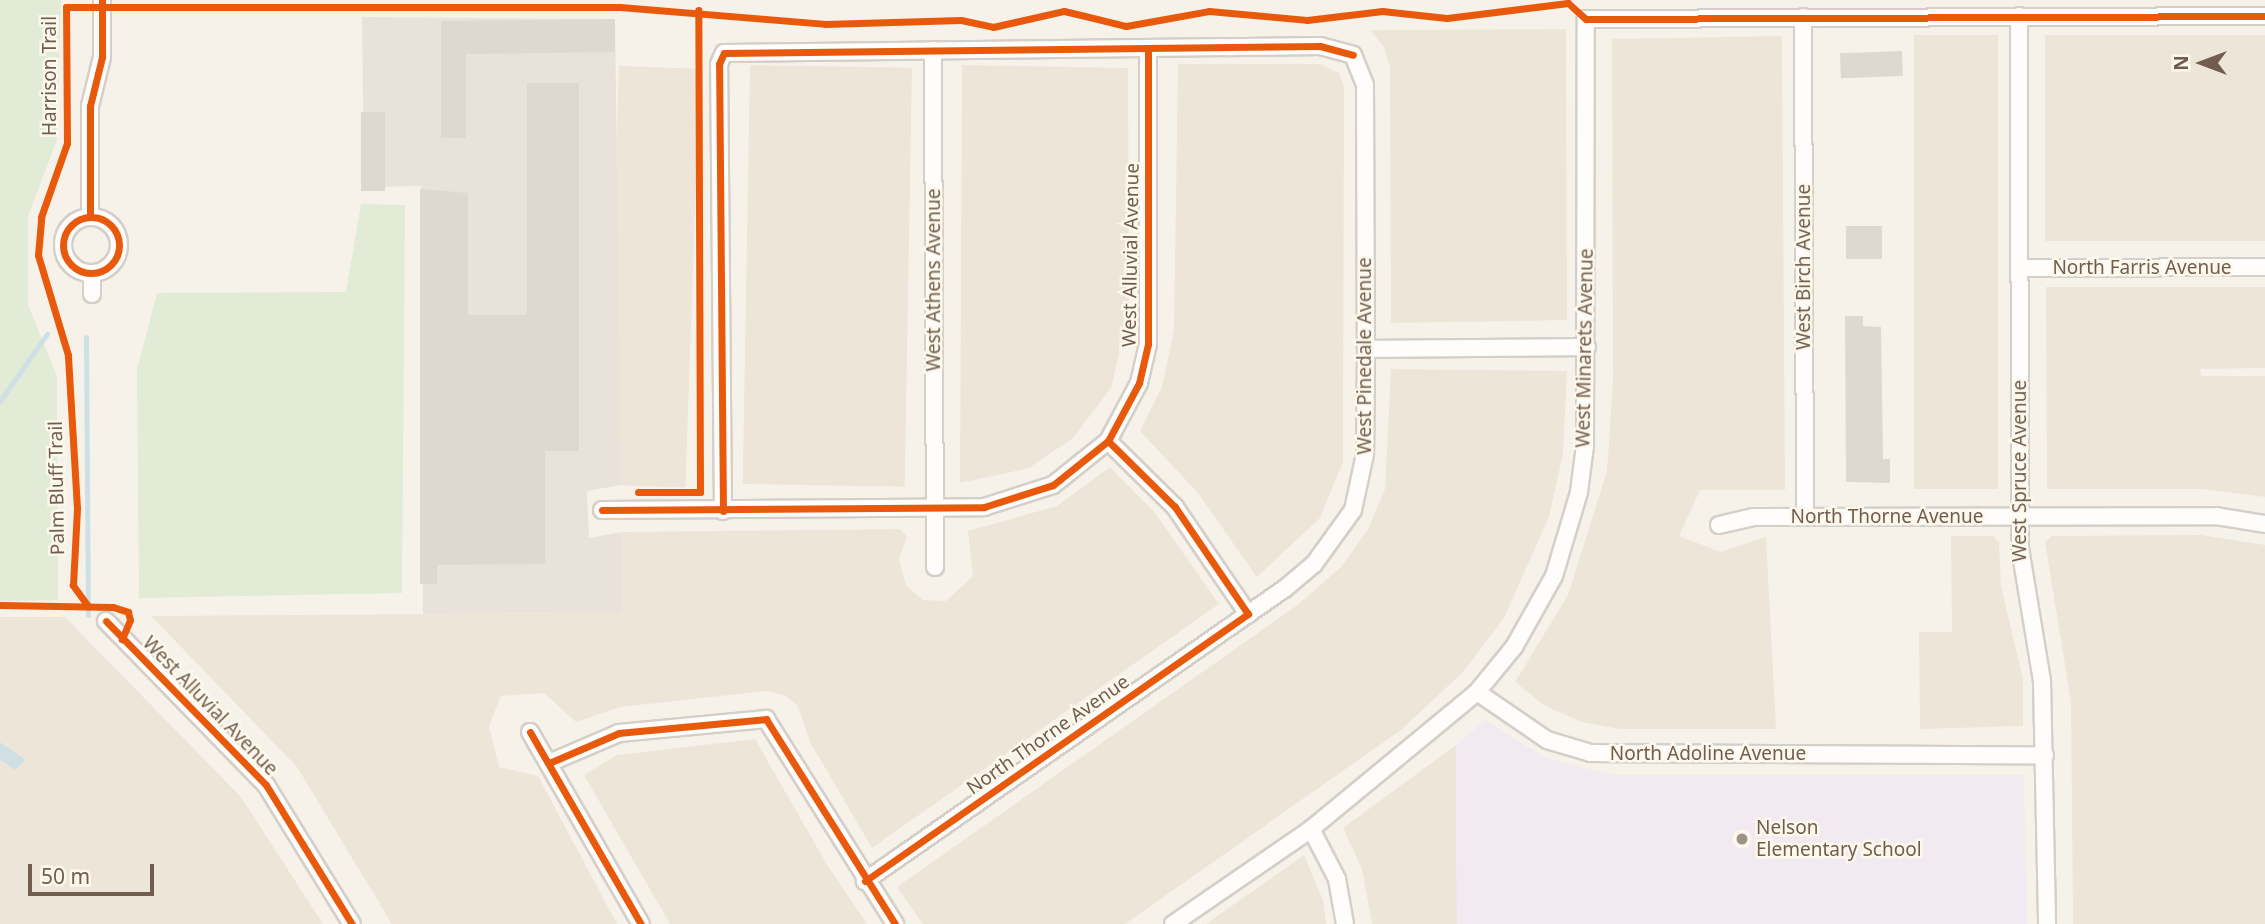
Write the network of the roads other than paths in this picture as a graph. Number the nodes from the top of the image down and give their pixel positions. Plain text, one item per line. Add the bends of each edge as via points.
1 (102, 0) edge
2 (2019, 16) junction
3 (2265, 16) edge
4 (1803, 17) junction
5 (1148, 48) junction
6 (933, 50) junction
7 (90, 217) junction
8 (2019, 268) junction
9 (2265, 268) edge
10 (92, 273) junction
11 (92, 294) dead end
12 (1587, 347) junction
13 (1366, 349) junction
14 (1108, 441) junction
15 (603, 510) dead end
16 (934, 510) junction
17 (723, 511) junction
18 (2020, 516) junction
19 (1805, 517) junction
20 (2265, 524) edge
21 (1719, 525) dead end
22 (935, 567) dead end
23 (1248, 614) junction
24 (106, 621) dead end
25 (1477, 692) junction
26 (530, 732) dead end
27 (2045, 755) junction
28 (549, 763) junction
29 (1311, 829) junction
30 (865, 881) junction
31 (352, 924) edge
32 (641, 924) edge
33 (894, 924) edge
34 (1173, 924) edge
35 (1345, 924) edge
36 (2047, 924) edge

1 - 7 street via 102,57 90,106
2 - 3 street
2 - 4 street
2 - 8 street, West Spruce Avenue
4 - 12 street, West Minarets Avenue via 1586,19
4 - 19 street, West Birch Avenue
5 - 6 street
5 - 13 street, West Pinedale Avenue via 1320,46 1353,55 1365,86
5 - 14 street, West Alluvial Avenue via 1148,344 1139,383
6 - 16 street, West Athens Avenue
6 - 17 street via 724,52 719,64
7 - 10 street via 71,226 63,246 73,266
7 - 10 street via 111,225 119,247 108,267
8 - 9 street, North Farris Avenue
8 - 18 street, West Spruce Avenue
10 - 11 street
12 - 13 street
12 - 25 street, West Minarets Avenue via 1585,446 1568,539 1537,611
13 - 23 street, West Pinedale Avenue via 1366,454 1353,510 1314,564
14 - 16 street via 1082,466 1030,494
14 - 23 street via 1175,508
15 - 17 street
16 - 17 street
16 - 22 street
18 - 19 street, North Thorne Avenue
18 - 20 street, North Thorne Avenue via 2216,516
18 - 27 street, West Spruce Avenue via 2025,607 2042,681
19 - 21 street, North Thorne Avenue
23 - 30 street, North Thorne Avenue
24 - 31 street, West Alluvial Avenue via 266,785
25 - 27 street, North Adoline Avenue via 1547,740 1591,753
25 - 29 street
26 - 28 street
27 - 36 street, West Spruce Avenue
28 - 30 street via 619,733 766,719
28 - 32 street
29 - 34 street
29 - 35 street via 1337,879
30 - 33 street

